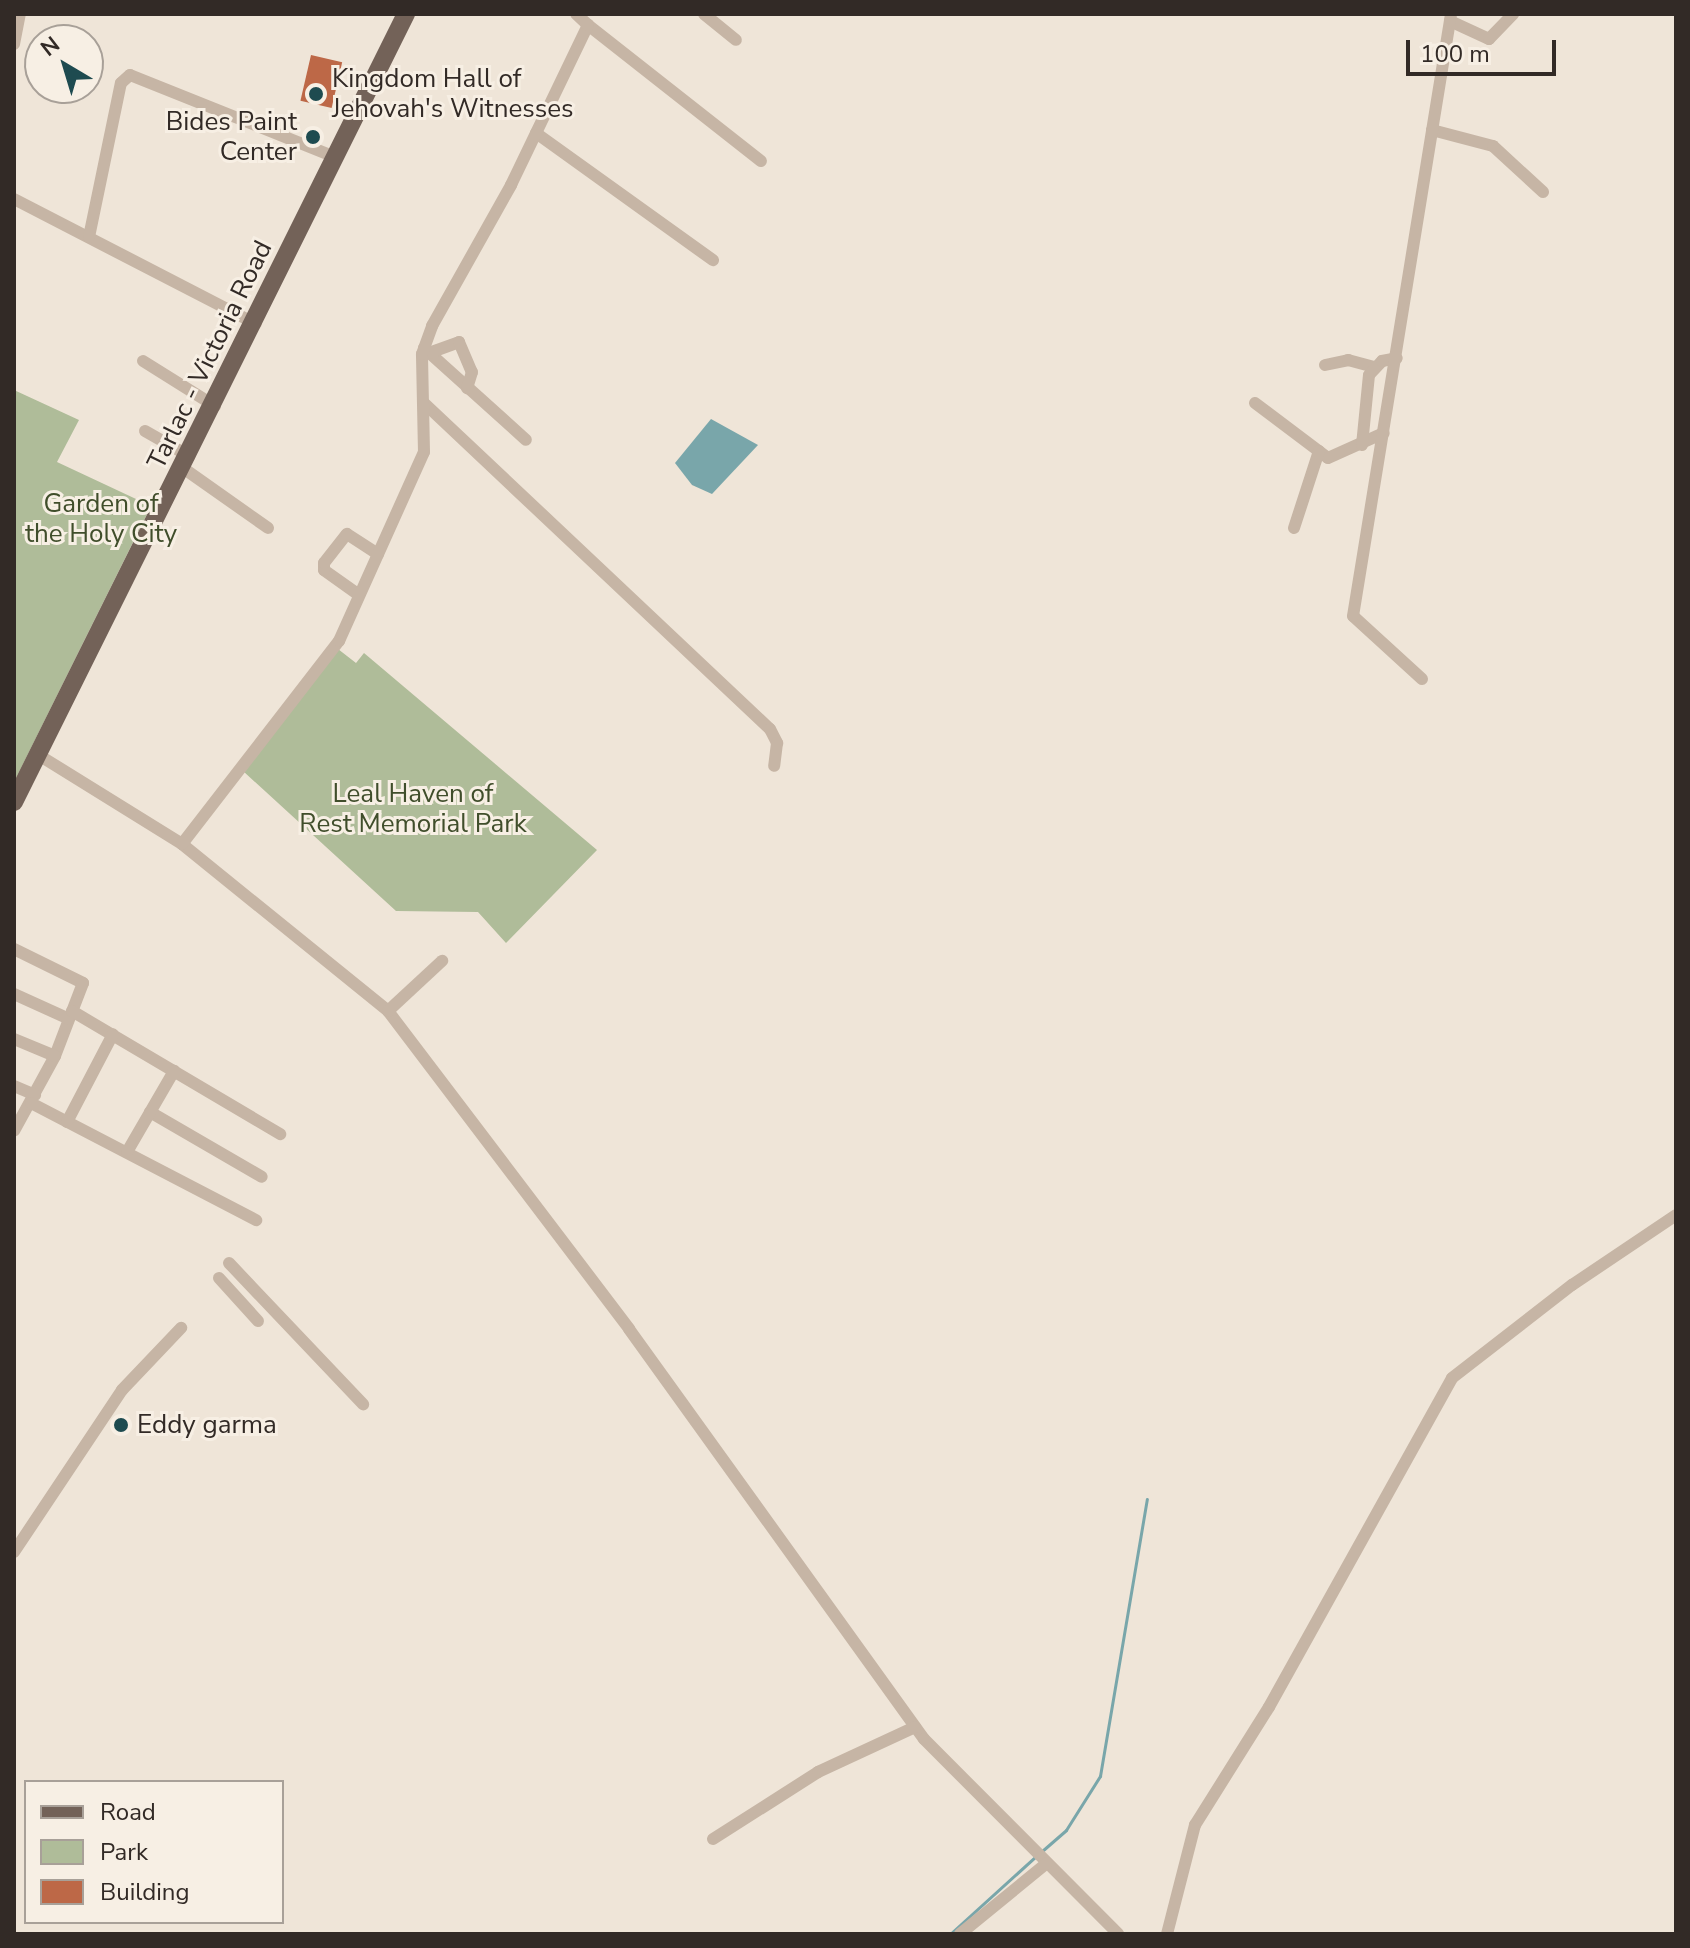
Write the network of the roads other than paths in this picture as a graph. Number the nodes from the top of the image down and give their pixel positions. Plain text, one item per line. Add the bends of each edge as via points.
1 (20, 14) edge
2 (406, 14) edge
3 (576, 14) edge
4 (704, 14) edge
5 (1513, 14) edge
6 (1450, 18) edge
7 (588, 25) junction
8 (736, 40) dead end
9 (14, 44) edge
10 (1432, 130) junction
11 (536, 133) junction
12 (335, 157) junction
13 (761, 161) dead end
14 (1543, 192) dead end
15 (14, 199) edge
16 (89, 237) junction
17 (713, 260) dead end
18 (256, 324) junction
19 (426, 351) junction
20 (1397, 358) junction
21 (143, 361) dead end
22 (1325, 365) dead end
23 (1374, 367) junction
24 (467, 388) junction
25 (424, 403) junction
26 (1255, 403) dead end
27 (215, 406) junction
28 (145, 431) dead end
29 (1384, 433) junction
30 (526, 440) dead end
31 (1362, 445) junction
32 (1319, 451) junction
33 (186, 462) junction
34 (268, 528) dead end
35 (1294, 528) dead end
36 (378, 554) junction
37 (359, 595) junction
38 (1422, 679) dead end
39 (37, 754) junction
40 (774, 766) dead end
41 (14, 802) edge
42 (182, 844) junction
43 (14, 949) edge
44 (442, 961) dead end
45 (14, 994) edge
46 (388, 1011) junction
47 (71, 1015) junction
48 (113, 1034) junction
49 (14, 1039) edge
50 (55, 1056) junction
51 (174, 1071) junction
52 (14, 1086) edge
53 (33, 1099) junction
54 (150, 1112) junction
55 (67, 1122) junction
56 (14, 1131) edge
57 (280, 1134) dead end
58 (127, 1152) junction
59 (262, 1177) dead end
60 (1676, 1215) edge
61 (256, 1220) dead end
62 (229, 1263) dead end
63 (219, 1278) dead end
64 (258, 1321) dead end
65 (181, 1328) dead end
66 (363, 1404) dead end
67 (14, 1552) edge
68 (915, 1727) junction
69 (713, 1839) dead end
70 (1047, 1863) junction
71 (960, 1934) edge
72 (1118, 1934) edge
73 (1167, 1934) edge

1 - 9 street
2 - 12 main road, Tarlac - Victoria Road
3 - 7 street
4 - 8 street
5 - 6 street via 1489,39
6 - 10 street
7 - 11 street
7 - 13 street
10 - 14 street via 1493,146
10 - 20 street
11 - 17 street
11 - 19 street
12 - 16 street via 130,75 121,83
12 - 18 main road, Tarlac - Victoria Road
15 - 16 street
16 - 18 street
18 - 27 main road, Tarlac - Victoria Road
19 - 24 street
19 - 24 street via 461,344 472,372
19 - 25 street
20 - 23 street
20 - 29 street
21 - 27 street
22 - 23 street via 1348,360
23 - 31 street via 1364,391
24 - 30 street
25 - 36 street via 424,452
25 - 40 street via 770,729 777,743
26 - 32 street
27 - 33 main road, Tarlac - Victoria Road
28 - 33 street
29 - 31 street
29 - 38 street via 1353,616
31 - 32 street via 1338,458
32 - 35 street
33 - 34 street
33 - 39 main road, Tarlac - Victoria Road
36 - 37 street
36 - 37 street via 347,534 324,563 324,570
37 - 42 street via 339,641 299,698 237,767
39 - 41 main road, Tarlac - Victoria Road
39 - 42 street
42 - 46 street
43 - 47 street via 83,978
44 - 46 street
45 - 47 street
46 - 68 street via 629,1329
47 - 48 street
47 - 50 street
48 - 51 street
48 - 55 street
49 - 50 street
50 - 53 street
51 - 54 street
51 - 57 street
52 - 53 street
53 - 55 street
53 - 56 street
54 - 58 street
54 - 59 street
55 - 58 street
58 - 61 street
60 - 73 street via 1500,1337 1443,1391 1269,1707 1195,1825
62 - 66 street
63 - 64 street
65 - 67 street via 122,1390
68 - 69 street via 818,1772
68 - 70 street
70 - 71 street
70 - 72 street

